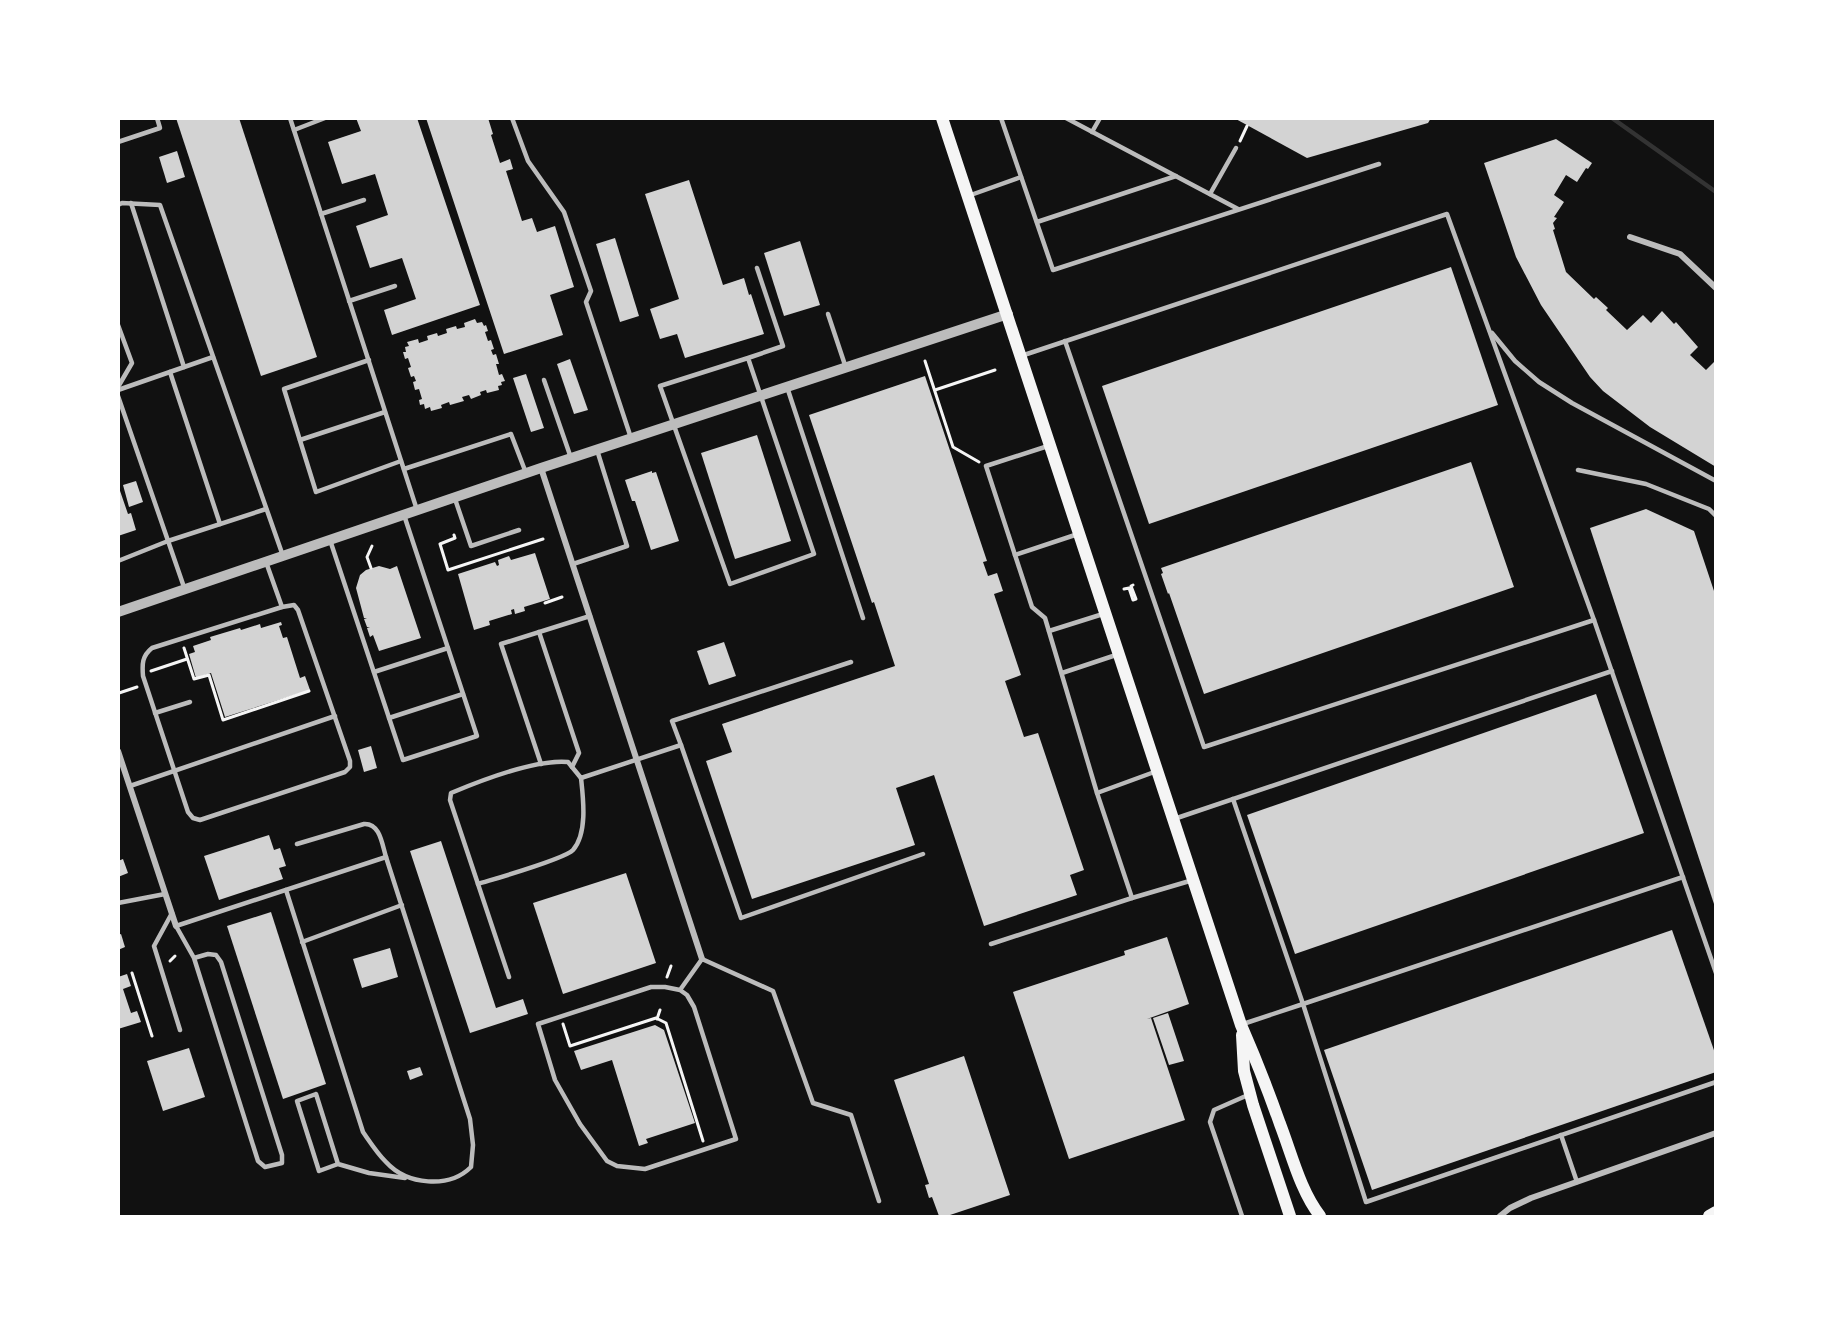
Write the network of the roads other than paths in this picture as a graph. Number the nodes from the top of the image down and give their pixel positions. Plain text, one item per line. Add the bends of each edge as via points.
1 (157, 118) edge
2 (290, 118) edge
3 (325, 118) edge
4 (512, 118) edge
5 (942, 118) edge
6 (1001, 118) edge
7 (1066, 118) edge
8 (1100, 118) edge
9 (294, 130) junction
10 (1092, 132) junction
11 (118, 142) edge
12 (1236, 148) road end
13 (1378, 164) dead end
14 (1176, 176) junction
15 (1021, 177) junction
16 (1210, 194) junction
17 (968, 196) junction
18 (364, 200) dead end
19 (131, 203) junction
20 (118, 205) edge
21 (1238, 209) junction
22 (321, 214) junction
23 (1036, 222) junction
24 (1630, 237) dead end
25 (757, 268) dead end
26 (395, 286) dead end
27 (1716, 288) edge
28 (349, 301) junction
29 (828, 314) dead end
30 (1008, 314) junction
31 (118, 325) edge
32 (1489, 329) junction
33 (1065, 341) junction
34 (1021, 356) junction
35 (213, 357) junction
36 (748, 358) junction
37 (369, 360) junction
38 (184, 367) junction
39 (846, 368) junction
40 (170, 372) junction
41 (544, 380) dead end
42 (787, 387) junction
43 (118, 389) edge
44 (118, 396) edge
45 (762, 396) junction
46 (385, 412) junction
47 (673, 425) junction
48 (631, 438) junction
49 (300, 440) junction
50 (1051, 445) junction
51 (597, 450) junction
52 (571, 458) junction
53 (402, 461) junction
54 (542, 468) junction
55 (404, 469) junction
56 (1578, 470) dead end
57 (526, 473) junction
58 (1716, 481) edge
59 (455, 498) junction
60 (266, 509) junction
61 (417, 510) junction
62 (404, 515) junction
63 (1716, 516) edge
64 (220, 524) junction
65 (519, 530) dead end
66 (1080, 533) junction
67 (330, 540) junction
68 (168, 541) junction
69 (1015, 555) junction
70 (283, 556) junction
71 (118, 561) edge
72 (266, 562) junction
73 (573, 564) junction
74 (185, 590) junction
75 (282, 608) junction
76 (118, 612) edge
77 (1106, 613) junction
78 (590, 616) junction
79 (863, 618) dead end
80 (1594, 620) junction
81 (539, 632) junction
82 (1049, 632) junction
83 (448, 648) junction
84 (1120, 654) junction
85 (851, 662) dead end
86 (1612, 671) junction
87 (374, 672) junction
88 (1062, 673) junction
89 (463, 694) junction
90 (190, 702) dead end
91 (155, 713) junction
92 (334, 716) junction
93 (389, 718) junction
94 (681, 745) junction
95 (118, 751) edge
96 (638, 759) junction
97 (541, 764) junction
98 (572, 767) junction
99 (175, 771) junction
100 (1158, 771) junction
101 (126, 774) junction
102 (118, 776) edge
103 (581, 778) junction
104 (130, 786) junction
105 (1097, 792) junction
106 (1233, 799) junction
107 (1174, 819) junction
108 (297, 844) dead end
109 (923, 854) dead end
110 (386, 857) junction
111 (1683, 877) junction
112 (1194, 880) junction
113 (478, 884) junction
114 (286, 890) junction
115 (165, 894) junction
116 (1132, 898) junction
117 (118, 903) edge
118 (402, 905) junction
119 (172, 913) junction
120 (176, 926) junction
121 (302, 942) junction
122 (991, 944) dead end
123 (194, 958) junction
124 (702, 959) junction
125 (1716, 973) edge
126 (509, 977) dead end
127 (680, 990) junction
128 (1303, 1004) junction
129 (1242, 1025) junction
130 (180, 1030) dead end
131 (1716, 1082) edge
132 (1268, 1088) junction
133 (1251, 1094) junction
134 (1716, 1133) edge
135 (1561, 1135) junction
136 (339, 1164) junction
137 (419, 1180) junction
138 (1576, 1182) junction
139 (879, 1201) dead end
140 (1716, 1212) edge
141 (1242, 1216) edge
142 (1290, 1216) edge
143 (1320, 1216) edge
144 (1500, 1216) edge
145 (1709, 1216) edge

1 - 11 lane via 160,128
2 - 9 lane
3 - 9 lane
4 - 48 lane via 528,161 564,212 591,291 586,302
5 - 17 main road
6 - 15 lane
7 - 10 lane
8 - 10 lane
9 - 22 lane
10 - 14 lane
12 - 16 lane
13 - 21 lane
14 - 16 lane
14 - 23 lane
15 - 17 lane
15 - 23 lane
16 - 21 lane
17 - 30 main road
18 - 22 lane
19 - 20 lane
19 - 35 lane via 160,205
19 - 38 lane
21 - 23 lane via 1053,270
22 - 28 lane
24 - 27 street via 1680,254
25 - 36 lane via 783,346
26 - 28 lane
28 - 37 lane
29 - 39 lane
30 - 34 main road
30 - 39 street
31 - 43 lane via 132,363
32 - 33 lane via 1447,214
32 - 58 lane via 1515,361 1539,382
32 - 80 lane
33 - 34 lane
33 - 80 lane via 1204,747
34 - 50 main road
35 - 38 lane
35 - 60 lane
36 - 45 lane
36 - 47 lane via 660,386
37 - 46 lane
37 - 49 lane via 284,389
38 - 40 lane
39 - 42 street
40 - 43 lane
40 - 64 lane
41 - 52 lane
42 - 45 street
42 - 79 lane
44 - 68 lane
45 - 47 street
45 - 47 lane via 814,554 730,584
46 - 49 lane
46 - 53 lane
47 - 48 street
48 - 51 street
49 - 53 lane via 316,492
50 - 66 main road
50 - 69 lane via 986,466
51 - 52 street
51 - 73 lane via 627,546
52 - 54 street
53 - 55 lane
54 - 57 street
54 - 73 street
55 - 57 lane via 512,434
55 - 61 lane
56 - 63 lane via 1646,484 1709,509
57 - 59 street
59 - 61 street
59 - 65 lane via 471,546
60 - 64 lane
60 - 70 lane
61 - 62 street
62 - 67 street
62 - 83 lane
64 - 68 lane
66 - 69 lane
66 - 77 main road
67 - 70 street
67 - 87 lane
68 - 71 lane
68 - 74 lane
69 - 82 lane via 1032,607 1045,618
70 - 72 street
72 - 74 street
72 - 75 lane
73 - 78 street
74 - 76 street
75 - 91 lane via 152,648 142,663
75 - 92 lane via 294,605 298,610
77 - 82 lane
77 - 84 main road
78 - 81 lane
78 - 96 street
80 - 86 lane
81 - 97 lane via 501,644
81 - 98 lane via 579,753
82 - 88 lane
83 - 87 lane
83 - 89 lane
84 - 88 lane
84 - 100 main road
85 - 94 lane via 672,721
86 - 106 lane
86 - 111 lane
87 - 93 lane
88 - 105 lane
89 - 93 lane
89 - 93 lane via 477,736 403,760
90 - 91 lane
91 - 99 lane
92 - 99 lane
92 - 99 lane via 350,761 345,772 200,820 188,812
94 - 96 lane
94 - 109 lane via 741,918
95 - 101 street
96 - 103 lane
96 - 124 street
97 - 98 lane via 552,760 568,762
97 - 113 lane via 451,793
98 - 103 lane
99 - 104 lane
100 - 105 lane
100 - 107 main road
101 - 102 lane
101 - 104 street
103 - 113 lane via 585,806 581,833 573,850
104 - 115 street
105 - 116 lane
106 - 107 lane
106 - 128 lane
107 - 112 main road
108 - 110 lane via 370,824 376,828
110 - 114 lane
110 - 118 lane
111 - 125 lane
111 - 128 lane
112 - 116 lane
112 - 129 main road
113 - 126 lane
114 - 120 lane
114 - 121 lane
115 - 117 lane
115 - 119 street
116 - 122 lane
118 - 121 lane
118 - 137 lane via 471,1119 473,1145 471,1167 463,1175 433,1182
119 - 120 street
119 - 130 lane via 154,946
120 - 123 lane
121 - 137 lane via 363,1132 386,1163
123 - 123 lane via 258,1161 265,1167 282,1163 221,962 216,955
124 - 127 lane
124 - 139 lane via 773,992 813,1103 851,1115
127 - 127 lane via 694,1007 736,1139 645,1169 616,1166 580,1124 555,1080 538,1024 651,987
128 - 129 lane
128 - 135 lane via 1366,1202
129 - 132 main road
129 - 133 main road via 1244,1071
131 - 135 lane
132 - 133 main road
132 - 143 main road via 1299,1177
133 - 141 lane via 1214,1110 1210,1122
133 - 142 main road
134 - 138 street
135 - 138 lane
136 - 136 lane via 320,1171 297,1101 316,1094
136 - 137 lane
138 - 144 street via 1531,1198
140 - 145 main road

